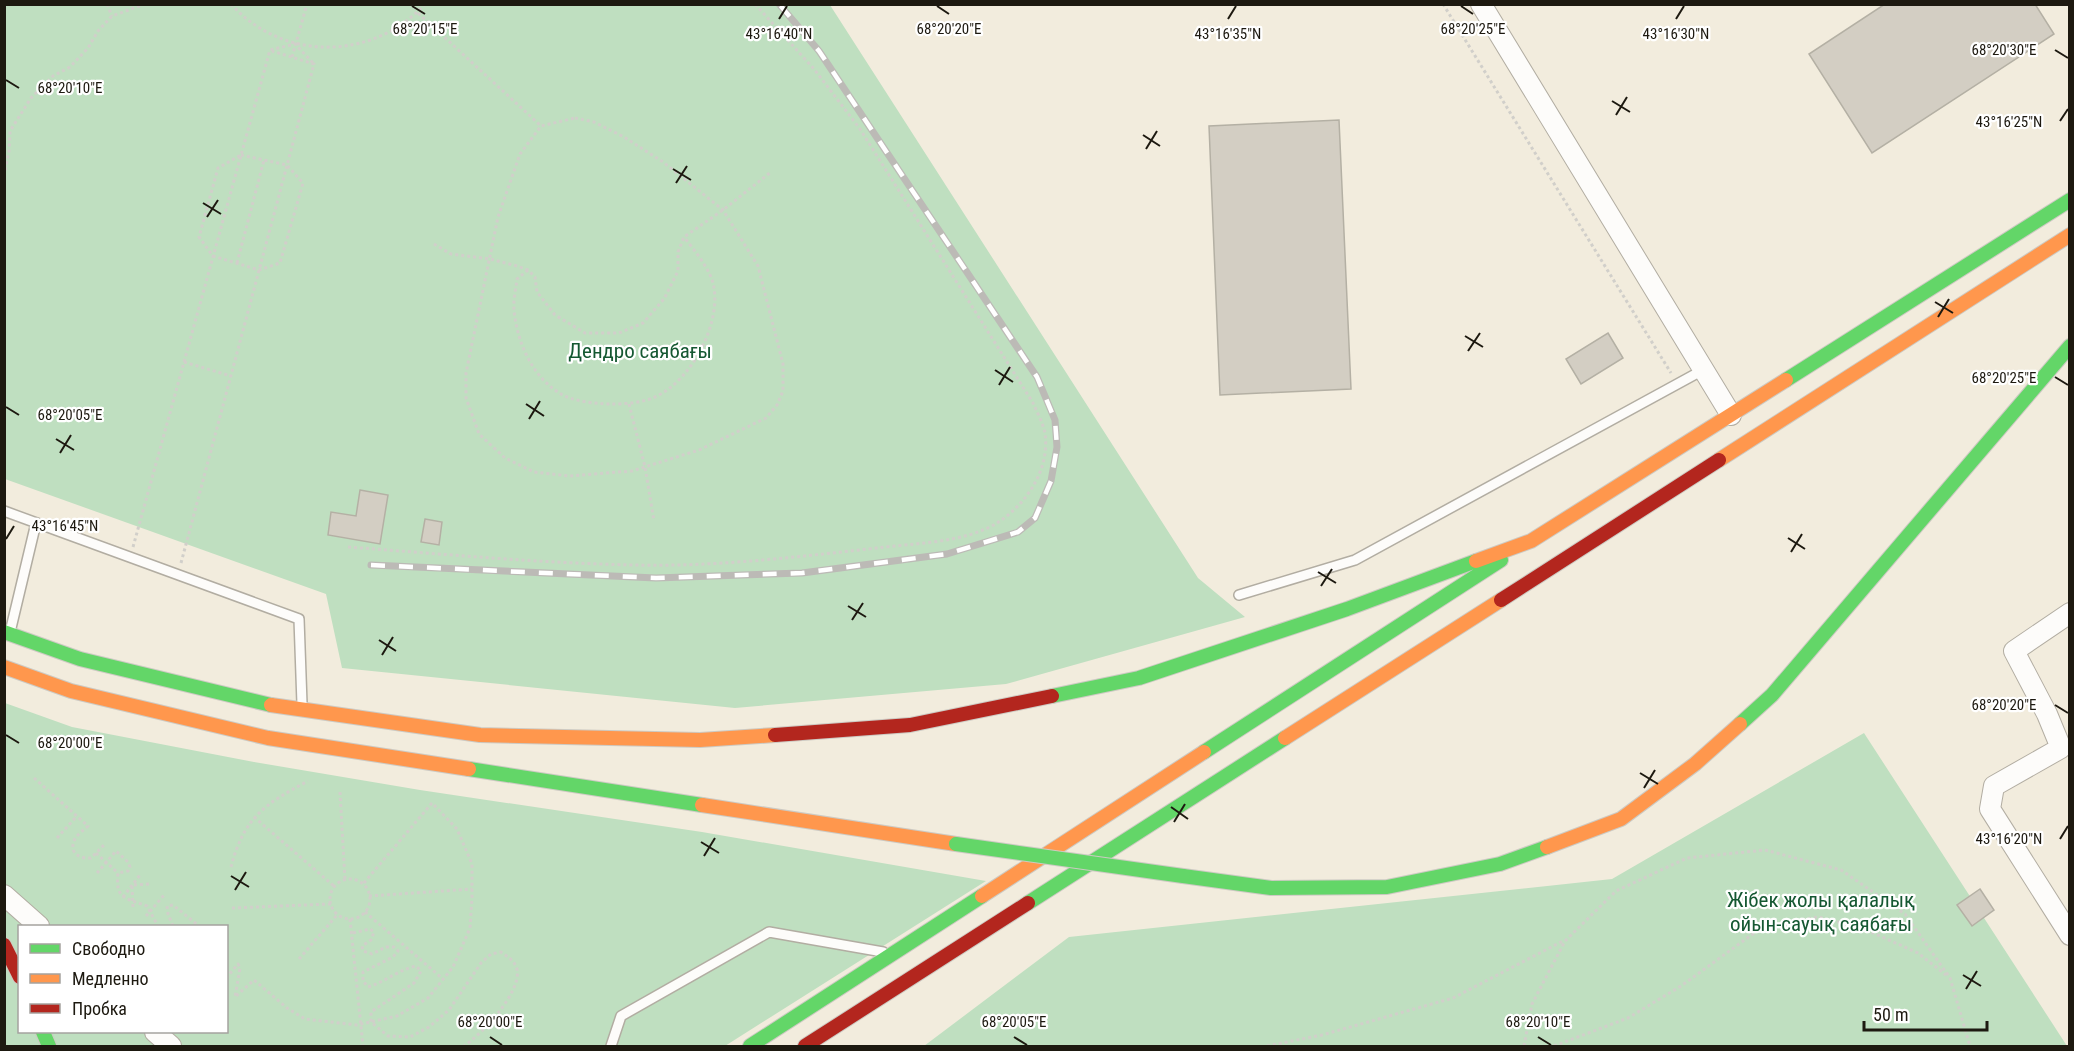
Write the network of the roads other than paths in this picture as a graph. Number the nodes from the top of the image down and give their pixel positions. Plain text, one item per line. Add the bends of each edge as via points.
1 (1481, 4) edge
2 (2070, 200) edge
3 (2070, 235) edge
4 (2070, 346) edge
5 (1703, 370) junction
6 (1731, 415) junction
7 (4, 511) edge
8 (36, 523) junction
9 (1531, 541) junction
10 (1239, 595) dead end
11 (2070, 613) edge
12 (7, 633) edge
13 (4, 667) edge
14 (302, 710) junction
15 (4, 895) edge
16 (2064, 914) edge
17 (37, 925) edge
18 (2070, 935) edge
19 (4, 945) edge
20 (894, 954) junction
21 (18, 973) edge
22 (43, 1033) edge
23 (156, 1033) edge
24 (49, 1047) edge
25 (171, 1047) edge
26 (611, 1047) edge
27 (750, 1047) edge
28 (805, 1047) edge

1 - 5 street
2 - 6 main road
3 - 28 main road
4 - 13 main road, bridge via 1772,695 1695,764 1621,819 1500,864 1387,886 1271,888 268,738 71,691
5 - 6 street
5 - 10 lane via 1354,560
6 - 9 main road
7 - 8 lane
8 - 12 lane
8 - 14 lane via 299,619
9 - 14 main road via 1347,609 1139,678 910,725 700,740 480,735
9 - 20 main road
11 - 16 street via 2014,651 2061,748 1994,786 1990,808
12 - 14 main road via 80,659
15 - 17 street
16 - 18 street
19 - 21 main road
20 - 26 lane via 769,932 621,1017
20 - 27 main road
22 - 24 main road
23 - 25 street

